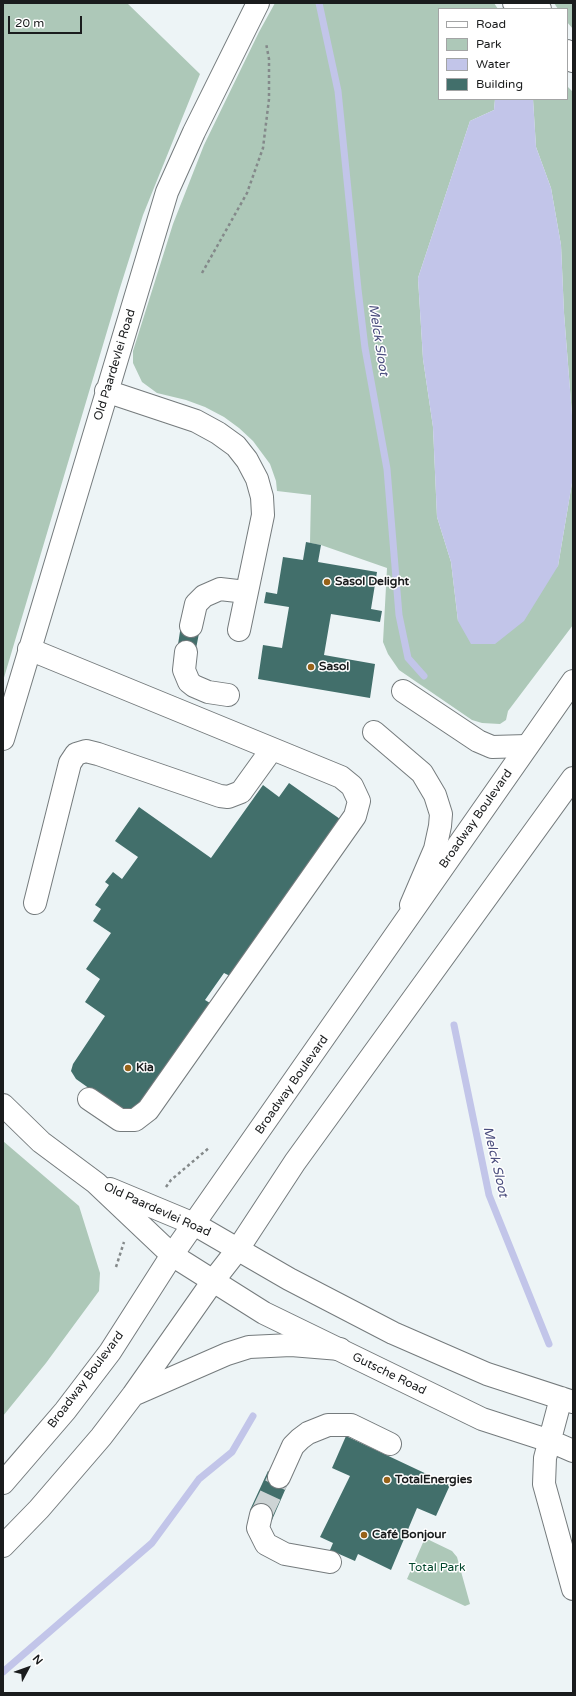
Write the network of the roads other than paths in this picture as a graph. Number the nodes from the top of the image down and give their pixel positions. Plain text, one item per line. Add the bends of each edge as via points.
1 (258, 3) edge
2 (106, 391) junction
3 (246, 592) junction
4 (191, 626) dead end
5 (239, 630) dead end
6 (29, 649) junction
7 (186, 652) dead end
8 (573, 681) edge
9 (403, 691) dead end
10 (228, 695) dead end
11 (374, 732) dead end
12 (3, 740) edge
13 (527, 746) junction
14 (272, 749) junction
15 (573, 778) edge
16 (34, 903) dead end
17 (401, 928) junction
18 (89, 1099) dead end
19 (3, 1105) edge
20 (96, 1183) junction
21 (194, 1224) junction
22 (238, 1249) junction
23 (172, 1255) junction
24 (213, 1281) junction
25 (340, 1349) junction
26 (132, 1395) junction
27 (567, 1400) edge
28 (550, 1441) junction
29 (390, 1444) dead end
30 (573, 1450) edge
31 (279, 1476) tunnel mouth
32 (3, 1483) edge
33 (261, 1515) tunnel mouth
34 (3, 1546) edge
35 (330, 1562) dead end
36 (573, 1589) edge

1 - 2 main road, Old Paardevlei Road via 167,192
2 - 3 main road via 196,421 236,446 247,460 258,479 263,515
2 - 6 main road, Old Paardevlei Road
3 - 4 main road via 220,589 204,596 196,604
3 - 5 main road
6 - 12 main road, Old Paardevlei Road
6 - 14 main road
7 - 10 main road via 184,670 190,682 208,692
8 - 13 main road, Broadway Boulevard
9 - 13 main road via 478,741 492,747
11 - 17 main road via 422,773 435,795 441,814 435,849
13 - 17 main road, Broadway Boulevard
14 - 16 main road via 241,792 228,797 98,754 86,751 76,754 70,763
14 - 18 main road via 347,781 356,792 359,801 355,816 148,1110 135,1120 120,1120
15 - 22 main road via 295,1162
17 - 21 main road, Broadway Boulevard
19 - 20 main road, Old Paardevlei Road via 41,1142
20 - 21 main road, Old Paardevlei Road
20 - 23 main road, Old Paardevlei Road
21 - 22 main road, Old Paardevlei Road
21 - 23 main road, Broadway Boulevard
22 - 24 main road
22 - 27 main road via 288,1279 393,1333 487,1374
23 - 24 main road, Old Paardevlei Road
23 - 32 main road, Broadway Boulevard via 110,1352 65,1411
24 - 25 main road, Gutsche Road via 264,1313
24 - 26 main road
25 - 26 main road via 291,1345 249,1347
25 - 28 main road, Gutsche Road via 482,1419
26 - 34 main road via 101,1437 50,1497
27 - 28 main road
28 - 30 main road, Gutsche Road
28 - 36 main road via 545,1458 544,1484
29 - 31 main road via 351,1425 328,1425 308,1433 293,1446
33 - 35 main road via 258,1528 266,1544 285,1554

